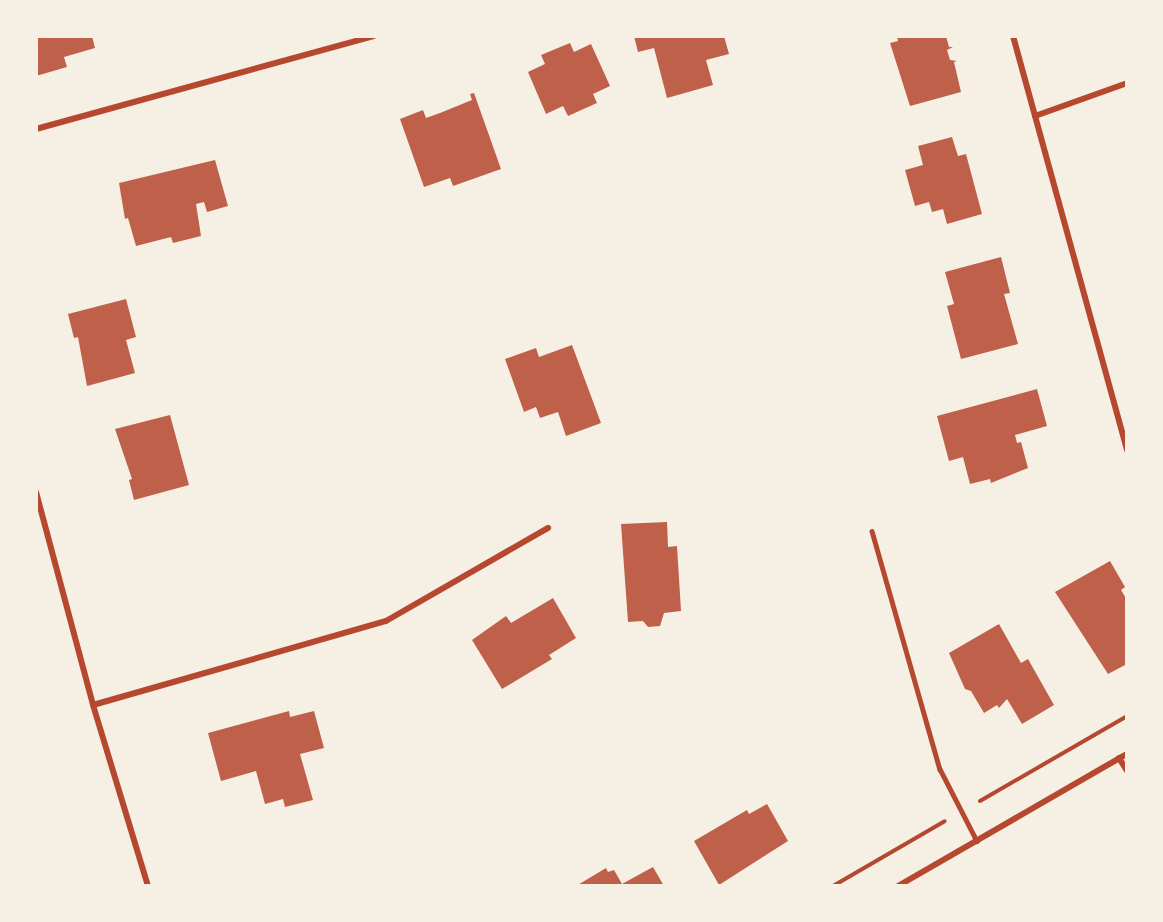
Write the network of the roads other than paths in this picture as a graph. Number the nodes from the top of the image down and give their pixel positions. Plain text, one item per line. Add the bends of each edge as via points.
1 (373, 36) edge
2 (1013, 36) edge
3 (1127, 83) edge
4 (1035, 116) junction
5 (36, 129) edge
6 (1127, 452) edge
7 (36, 492) edge
8 (548, 528) dead end
9 (872, 531) dead end
10 (93, 705) junction
11 (1127, 754) edge
12 (1119, 758) junction
13 (1127, 771) edge
14 (977, 841) junction
15 (148, 886) edge
16 (898, 886) edge

1 - 5 street
2 - 4 street
3 - 4 street
4 - 6 street
7 - 10 street
8 - 10 street via 387,621
9 - 14 lane via 940,769
10 - 15 street
11 - 12 street
12 - 13 street
12 - 14 street
14 - 16 street

